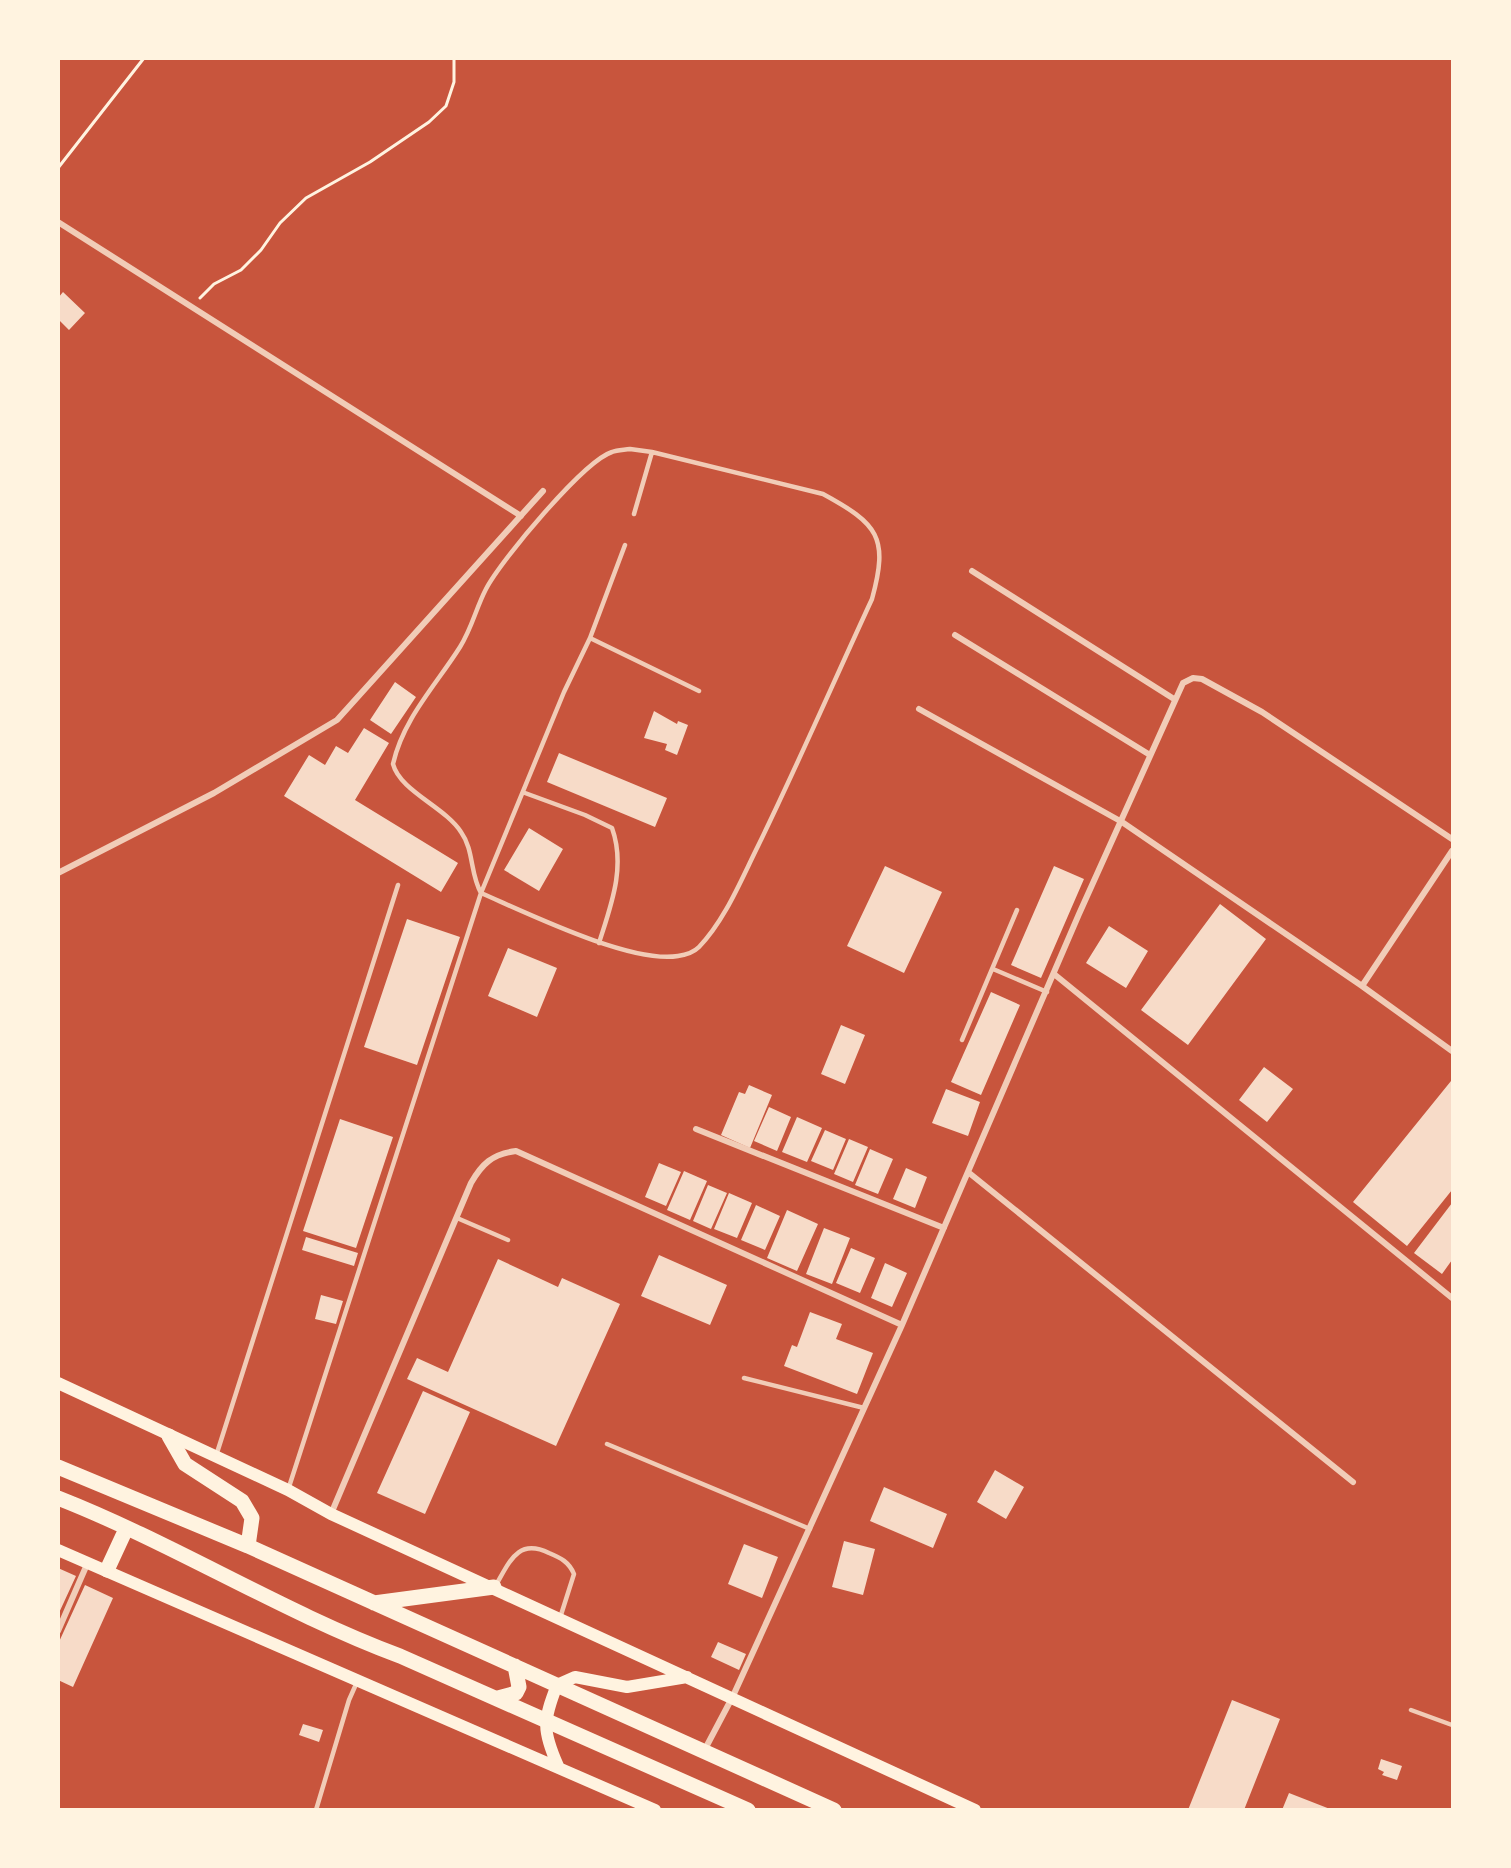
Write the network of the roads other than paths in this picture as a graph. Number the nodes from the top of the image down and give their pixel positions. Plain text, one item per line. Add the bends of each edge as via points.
1 (58, 222) edge
2 (652, 452) junction
3 (543, 491) dead end
4 (634, 514) dead end
5 (521, 516) junction
6 (625, 545) dead end
7 (972, 571) dead end
8 (955, 635) dead end
9 (590, 638) junction
10 (699, 691) dead end
11 (1174, 699) junction
12 (919, 709) dead end
13 (1150, 755) junction
14 (525, 793) junction
15 (1122, 822) junction
16 (1452, 839) edge
17 (1452, 851) edge
18 (58, 873) edge
19 (398, 885) dead end
20 (481, 893) junction
21 (1017, 910) dead end
22 (599, 943) junction
23 (993, 969) junction
24 (1054, 974) junction
25 (1362, 986) junction
26 (1047, 992) junction
27 (962, 1040) dead end
28 (1452, 1051) edge
29 (696, 1129) dead end
30 (968, 1172) junction
31 (457, 1218) junction
32 (944, 1228) junction
33 (508, 1240) dead end
34 (1452, 1298) edge
35 (902, 1324) junction
36 (744, 1378) dead end
37 (58, 1383) edge
38 (864, 1408) junction
39 (169, 1436) junction
40 (607, 1444) dead end
41 (215, 1458) junction
42 (58, 1467) edge
43 (1353, 1482) dead end
44 (288, 1490) junction
45 (58, 1498) edge
46 (331, 1514) junction
47 (810, 1528) junction
48 (126, 1529) junction
49 (248, 1546) junction
50 (58, 1550) edge
51 (88, 1562) junction
52 (108, 1570) junction
53 (494, 1587) junction
54 (374, 1603) junction
55 (559, 1620) junction
56 (58, 1630) edge
57 (515, 1666) junction
58 (687, 1677) junction
59 (358, 1679) junction
60 (557, 1685) junction
61 (733, 1696) junction
62 (498, 1698) junction
63 (1411, 1710) dead end
64 (545, 1718) junction
65 (1452, 1725) edge
66 (703, 1752) junction
67 (558, 1766) junction
68 (316, 1809) edge
69 (655, 1809) edge
70 (748, 1809) edge
71 (834, 1809) edge
72 (975, 1809) edge

1 - 5 street
2 - 4 lane
2 - 20 lane via 611,452 587,470 525,535 486,588 471,628 405,726 395,754 395,772 401,781 447,814 461,831 467,842 473,880
2 - 22 lane via 823,494 874,530 880,546 879,571 872,598 786,789 731,900 709,935 696,950 677,957
3 - 5 street
5 - 18 street via 337,720 214,793
6 - 9 lane
7 - 11 street
8 - 13 street
9 - 10 lane
9 - 14 lane via 564,692
11 - 13 street
11 - 16 street via 1183,683 1202,679 1262,712
12 - 15 street
13 - 15 street
14 - 20 lane
14 - 22 lane via 612,828 618,845 618,866 614,896
15 - 24 street
15 - 25 street
17 - 25 street
19 - 41 lane
20 - 22 lane
20 - 44 lane
21 - 23 lane
23 - 26 lane
23 - 27 lane
24 - 26 street
24 - 34 street
25 - 28 street
26 - 30 street
29 - 32 street
30 - 32 street
30 - 43 street
31 - 33 lane
31 - 35 street via 481,1166 493,1156 516,1151
31 - 46 street
32 - 35 street
35 - 38 street
36 - 38 lane
37 - 39 main road
38 - 47 street
39 - 41 main road
39 - 49 highway via 185,1464 242,1501 252,1518
40 - 47 lane
41 - 44 main road
42 - 49 highway
44 - 46 main road
45 - 48 highway
46 - 53 main road
47 - 61 street
48 - 52 highway
48 - 62 highway via 345,1635
49 - 54 highway
50 - 51 main road
51 - 52 main road
51 - 56 street
52 - 59 main road
53 - 54 highway
53 - 55 main road
53 - 55 lane via 521,1549 540,1548 565,1560 574,1574
54 - 57 highway
55 - 58 main road
57 - 60 highway
57 - 62 highway via 519,1687 516,1693
58 - 60 main road via 627,1687 575,1677
58 - 61 main road
59 - 67 main road
59 - 68 lane
60 - 64 main road
60 - 66 highway
61 - 66 street
61 - 72 main road
62 - 64 highway
63 - 65 lane
64 - 67 main road via 546,1739
64 - 70 highway
66 - 71 highway
67 - 69 main road

